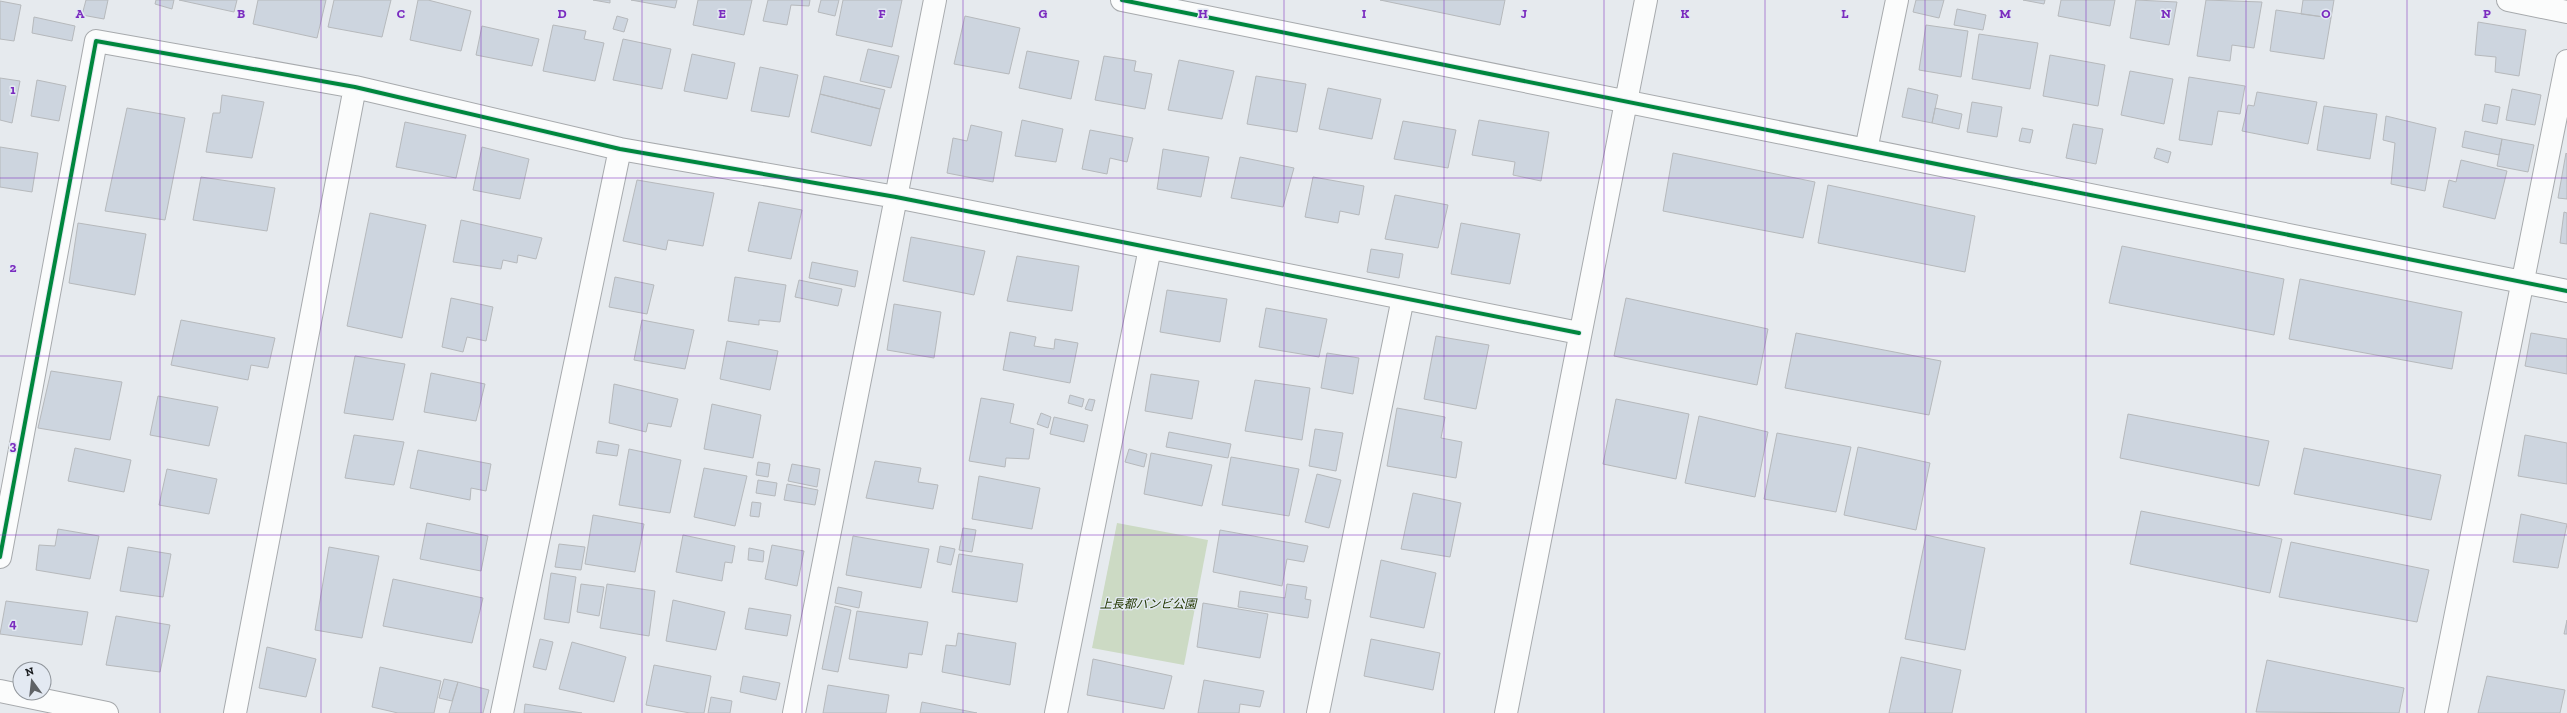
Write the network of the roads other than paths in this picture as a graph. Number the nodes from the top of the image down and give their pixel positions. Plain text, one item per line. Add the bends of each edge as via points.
1 (935, 0) edge
2 (1122, 0) edge
3 (1646, 0) edge
4 (1897, 0) edge
5 (2508, 0) edge
6 (1202, 8) edge
7 (2567, 12) edge
8 (2567, 61) edge
9 (355, 87) junction
10 (1625, 102) junction
11 (620, 149) junction
12 (1866, 150) junction
13 (896, 198) junction
14 (1150, 248) junction
15 (2521, 282) junction
16 (2567, 291) edge
17 (1403, 298) junction
18 (1579, 333) junction
19 (0, 557) edge
20 (0, 691) edge
21 (107, 713) edge
22 (235, 713) edge
23 (502, 713) edge
24 (794, 713) edge
25 (1056, 713) edge
26 (1318, 713) edge
27 (1506, 713) edge
28 (2436, 713) edge

1 - 13 street
2 - 6 street
3 - 10 street
4 - 12 street
5 - 7 street
6 - 10 street
8 - 15 street
9 - 11 street
9 - 19 street via 96,41
9 - 22 street
10 - 12 street
10 - 18 street
11 - 13 street
11 - 23 street
12 - 15 street
13 - 14 street
13 - 24 street
14 - 17 street
14 - 25 street
15 - 16 street
15 - 28 street
17 - 18 street
17 - 26 street
18 - 27 street
20 - 21 street

